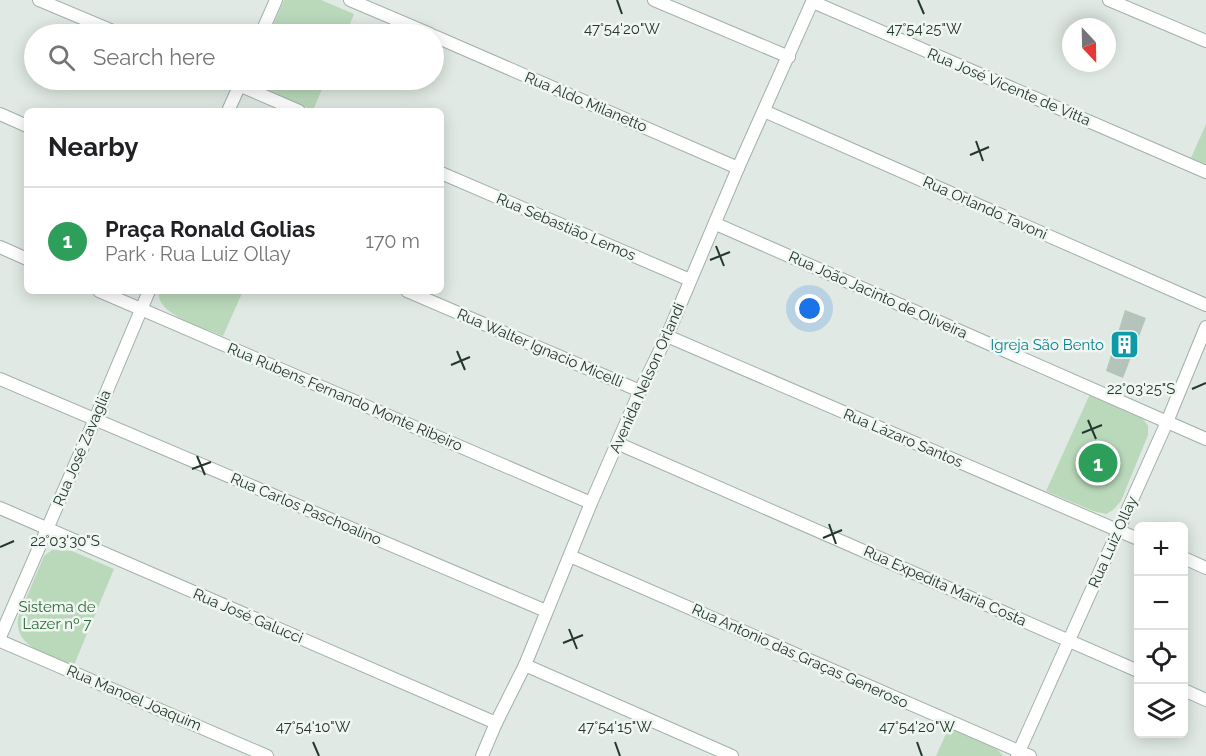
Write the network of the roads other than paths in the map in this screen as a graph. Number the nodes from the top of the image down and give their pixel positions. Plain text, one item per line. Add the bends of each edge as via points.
1 (39, 0) edge
2 (276, 0) edge
3 (350, 0) edge
4 (654, 0) edge
5 (1109, 0) edge
6 (813, 1) edge
7 (96, 24) edge
8 (265, 24) edge
9 (406, 24) edge
10 (444, 40) edge
11 (1206, 41) edge
12 (789, 57) junction
13 (237, 90) edge
14 (257, 90) edge
15 (229, 108) edge
16 (293, 108) edge
17 (764, 111) junction
18 (0, 114) edge
19 (24, 125) edge
20 (738, 168) junction
21 (1206, 172) edge
22 (444, 174) edge
23 (716, 224) junction
24 (0, 247) edge
25 (24, 258) edge
26 (690, 280) junction
27 (106, 294) edge
28 (148, 294) edge
29 (414, 294) edge
30 (1206, 305) edge
31 (141, 309) junction
32 (1206, 327) edge
33 (667, 336) junction
34 (0, 379) edge
35 (640, 392) junction
36 (95, 419) junction
37 (1167, 422) junction
38 (1206, 439) edge
39 (618, 444) junction
40 (591, 503) junction
41 (0, 508) edge
42 (47, 529) junction
43 (1118, 530) junction
44 (1134, 537) edge
45 (570, 556) junction
46 (1188, 560) edge
47 (1206, 568) edge
48 (546, 611) junction
49 (0, 639) edge
50 (1069, 640) junction
51 (525, 665) junction
52 (1134, 669) edge
53 (1188, 692) edge
54 (1206, 700) edge
55 (496, 723) junction
56 (1022, 754) edge
57 (267, 756) edge
58 (482, 756) edge
59 (732, 756) edge

1 - 7 street
2 - 8 street
3 - 9 street, Rua Aldo Milanetto
4 - 12 street
5 - 11 street
6 - 12 street, Avenida Nelson Orlandi
6 - 21 street, Rua José Vicente de Vitta
10 - 20 street, Rua Aldo Milanetto
12 - 17 street, Avenida Nelson Orlandi
13 - 15 street
14 - 16 street
17 - 20 street, Avenida Nelson Orlandi
17 - 30 street, Rua Orlando Tavoni
18 - 19 street
20 - 23 street, Avenida Nelson Orlandi
22 - 26 street, Rua Sebastião Lemos
23 - 26 street, Avenida Nelson Orlandi
23 - 37 street, Rua João Jacinto de Oliveira
24 - 25 street
26 - 33 street, Avenida Nelson Orlandi
27 - 31 street, Rua Rubens Fernando Monte Ribeiro
28 - 31 street, Rua José Zavaglia
29 - 35 street, Rua Walter Ignacio Micelli
31 - 36 street, Rua José Zavaglia
31 - 40 street, Rua Rubens Fernando Monte Ribeiro
32 - 37 street, Rua Luiz Ollay
33 - 35 street, Avenida Nelson Orlandi
33 - 43 street, Rua Lázaro Santos
34 - 36 street, Rua Carlos Paschoalino
35 - 39 street, Avenida Nelson Orlandi
36 - 42 street, Rua José Zavaglia
36 - 48 street, Rua Carlos Paschoalino
37 - 38 street, Rua João Jacinto de Oliveira
37 - 43 street, Rua Luiz Ollay
39 - 40 street, Avenida Nelson Orlandi
39 - 50 street, Rua Expedita Maria Costa
40 - 45 street, Avenida Nelson Orlandi
41 - 42 street, Rua José Galucci
42 - 49 street, Rua José Zavaglia
42 - 55 street, Rua José Galucci
43 - 44 street, Rua Lázaro Santos
43 - 50 street, Rua Luiz Ollay
45 - 48 street, Avenida Nelson Orlandi
45 - 56 street, Rua Antonio das Graças Generoso
46 - 47 street
48 - 51 street, Avenida Nelson Orlandi
49 - 57 street, Rua Manoel Joaquim
50 - 52 street, Rua Expedita Maria Costa
50 - 56 street, Rua Luiz Ollay
51 - 55 street, Avenida Nelson Orlandi
51 - 59 street
53 - 54 street
55 - 58 street, Avenida Nelson Orlandi

